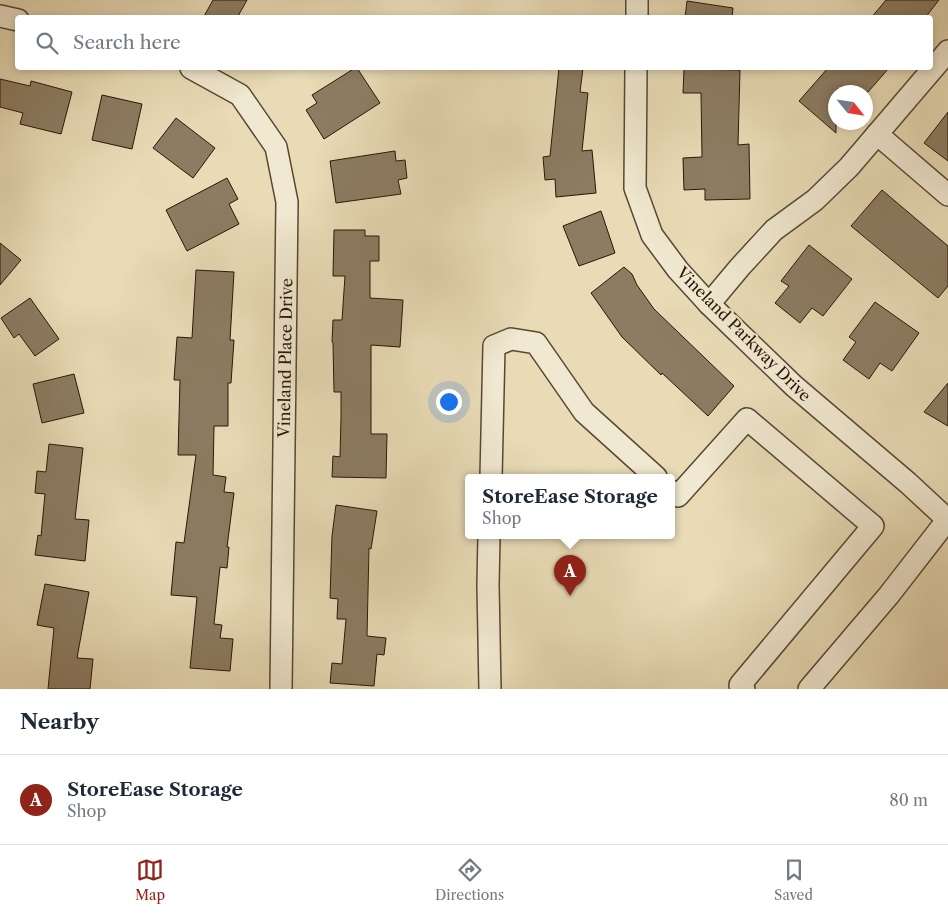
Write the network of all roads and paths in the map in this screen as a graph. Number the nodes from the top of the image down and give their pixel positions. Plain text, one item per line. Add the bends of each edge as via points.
1 (637, 0) edge
2 (637, 15) edge
3 (0, 16) edge
4 (15, 19) edge
5 (948, 51) edge
6 (933, 69) edge
7 (195, 70) edge
8 (636, 70) edge
9 (932, 70) edge
10 (877, 134) junction
11 (948, 195) edge
12 (709, 304) junction
13 (491, 474) edge
14 (653, 474) edge
15 (675, 494) edge
16 (948, 520) edge
17 (489, 539) edge
18 (281, 689) edge
19 (490, 689) edge
20 (744, 689) edge
21 (809, 689) edge

1 - 2 street
3 - 4 street
5 - 6 street
7 - 18 street, Vineland Place Drive via 240,94 276,148 287,202
8 - 12 street, Vineland Parkway Drive via 635,188 652,235
9 - 10 street
10 - 11 street
10 - 12 street via 815,200 774,230
12 - 16 street, Vineland Parkway Drive via 794,386
13 - 14 street via 494,346 511,339 536,343 584,412
15 - 20 street via 678,496 747,419 873,526 740,686
16 - 21 street
17 - 19 street

